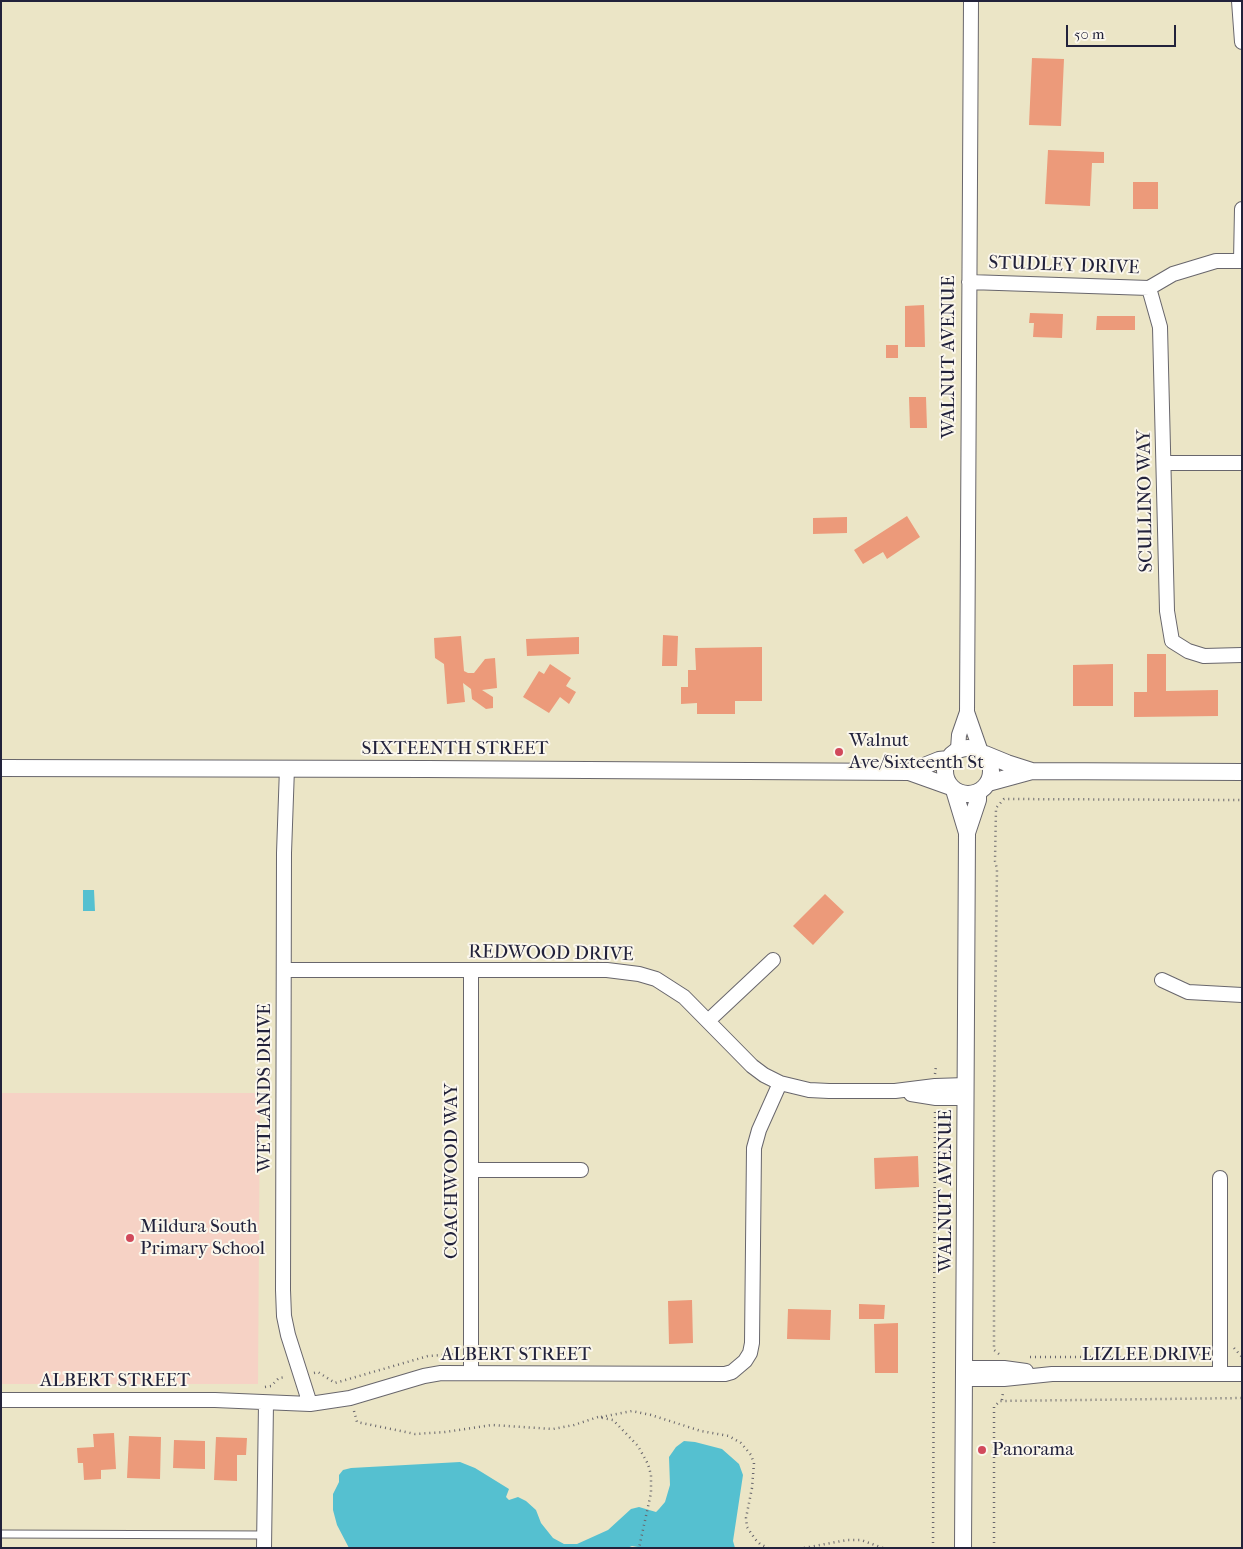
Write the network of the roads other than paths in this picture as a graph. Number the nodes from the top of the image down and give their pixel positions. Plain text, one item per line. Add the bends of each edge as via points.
1 (971, 1) edge
2 (1239, 1) edge
3 (1242, 42) edge
4 (1242, 209) edge
5 (1241, 261) edge
6 (969, 282) junction
7 (1150, 288) junction
8 (1164, 463) junction
9 (1242, 463) edge
10 (1242, 655) edge
11 (968, 712) junction
12 (983, 753) junction
13 (953, 754) junction
14 (1, 768) edge
15 (288, 768) junction
16 (1032, 771) junction
17 (909, 772) junction
18 (1242, 772) edge
19 (983, 787) junction
20 (952, 788) junction
21 (967, 834) junction
22 (772, 960) dead end
23 (285, 970) junction
24 (471, 970) junction
25 (1162, 980) dead end
26 (1242, 994) edge
27 (708, 1021) junction
28 (780, 1083) junction
29 (966, 1092) junction
30 (471, 1170) junction
31 (581, 1170) dead end
32 (1220, 1178) dead end
33 (471, 1372) junction
34 (965, 1374) junction
35 (1052, 1374) junction
36 (1220, 1374) junction
37 (1242, 1374) edge
38 (1, 1400) edge
39 (266, 1403) junction
40 (310, 1404) junction
41 (1, 1534) edge
42 (265, 1541) edge
43 (963, 1548) edge

1 - 6 street, WALNUT AVENUE
2 - 3 street
4 - 5 street
5 - 7 street, STUDLEY DRIVE via 1216,261 1173,274
6 - 7 street, STUDLEY DRIVE
6 - 11 street, WALNUT AVENUE
7 - 8 street, SCULLINO WAY via 1160,327
8 - 9 street
8 - 10 street, SCULLINO WAY via 1167,611 1172,641 1204,656
11 - 12 street, WALNUT AVENUE
11 - 13 street, WALNUT AVENUE
12 - 13 street via 966,747
12 - 16 street
12 - 19 street via 991,768
13 - 17 street, SIXTEENTH STREET
13 - 20 street via 944,773
14 - 15 street, SIXTEENTH STREET
15 - 17 street, SIXTEENTH STREET
15 - 23 street, WETLANDS DRIVE via 284,853
16 - 18 street
16 - 19 street
17 - 20 street, SIXTEENTH STREET
19 - 20 street via 970,794 962,794
19 - 21 street, WALNUT AVENUE
20 - 21 street, WALNUT AVENUE
21 - 29 street, WALNUT AVENUE
22 - 27 street
23 - 24 street, REDWOOD DRIVE
23 - 40 street, WETLANDS DRIVE via 284,1316
24 - 27 street, REDWOOD DRIVE via 607,970 638,974 672,988
24 - 30 street, COACHWOOD WAY
25 - 26 street via 1188,992
27 - 28 street, REDWOOD DRIVE via 752,1066
28 - 29 street, REDWOOD DRIVE via 809,1090
28 - 33 street, ALBERT STREET via 754,1148 752,1343 750,1353 739,1368 725,1374
29 - 34 street, WALNUT AVENUE
30 - 31 street
30 - 33 street, COACHWOOD WAY
32 - 36 street
33 - 40 street, ALBERT STREET via 424,1376 350,1398
34 - 35 street, LIZLEE DRIVE via 1004,1379
34 - 35 street, LIZLEE DRIVE via 1004,1368
34 - 43 street, WALNUT AVENUE
35 - 36 street, LIZLEE DRIVE
36 - 37 street, LIZLEE DRIVE
38 - 39 street, ALBERT STREET
39 - 40 street, ALBERT STREET
39 - 42 street
41 - 42 lane

